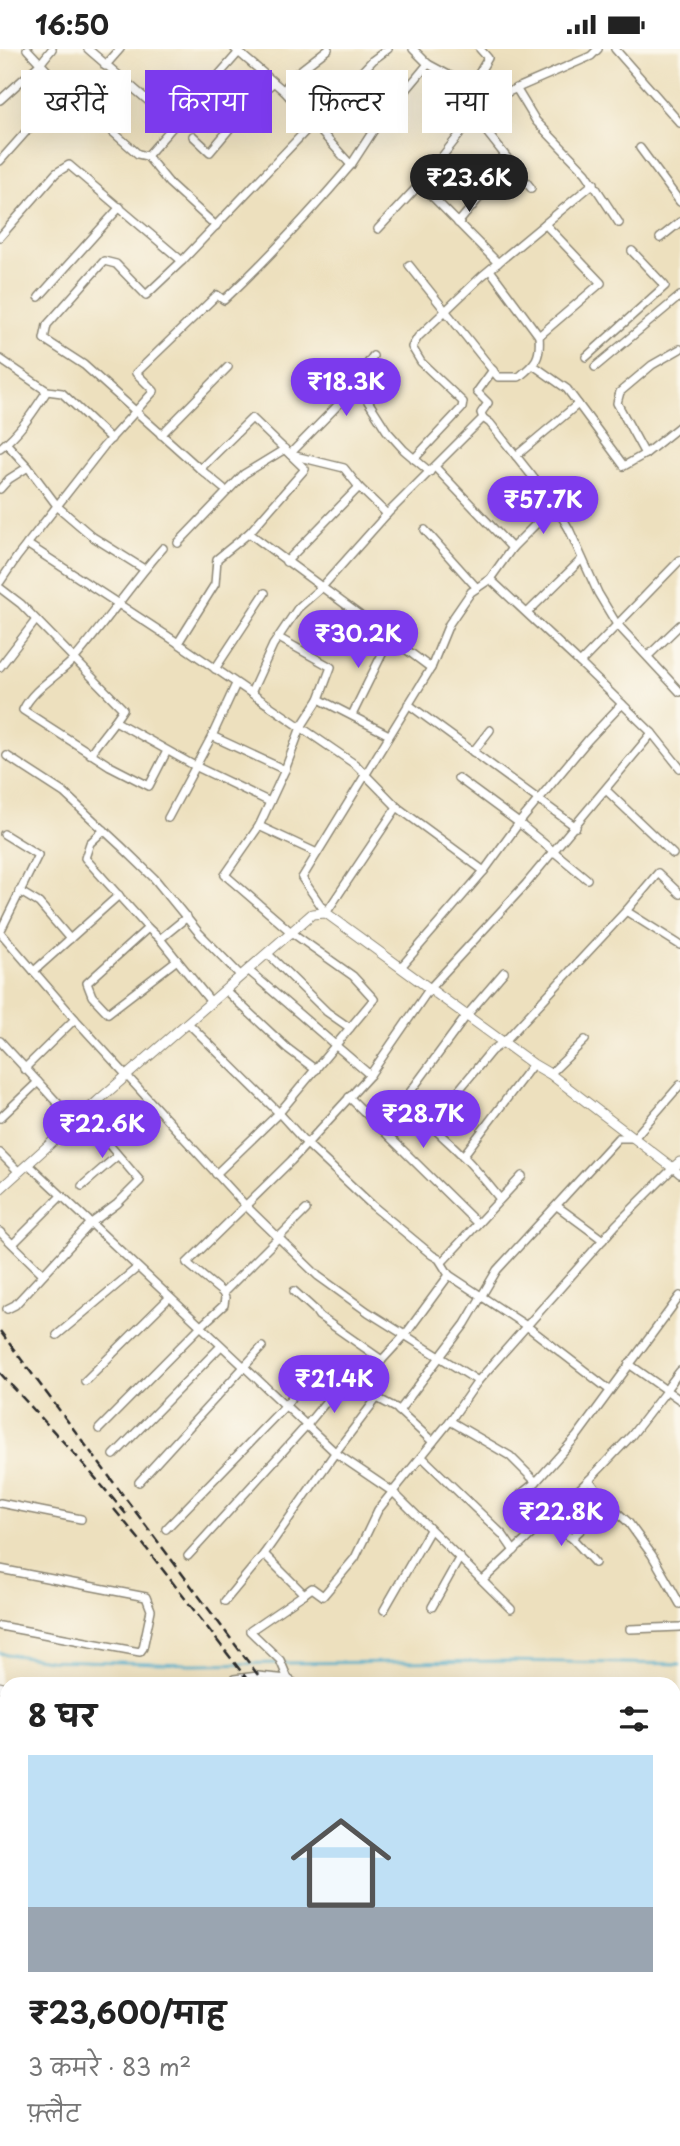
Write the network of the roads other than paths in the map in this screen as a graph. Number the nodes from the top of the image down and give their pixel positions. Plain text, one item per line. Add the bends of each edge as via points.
1 (27, 49) edge
2 (52, 49) edge
3 (88, 49) edge
4 (120, 49) edge
5 (328, 49) edge
6 (388, 49) edge
7 (413, 49) edge
8 (480, 49) edge
9 (598, 49) edge
10 (615, 49) edge
11 (237, 50) edge
12 (40, 64) junction
13 (428, 64) junction
14 (105, 66) junction
15 (46, 70) edge
16 (220, 70) edge
17 (363, 70) edge
18 (439, 70) edge
19 (481, 70) edge
20 (273, 83) junction
21 (516, 88) junction
22 (512, 90) edge
23 (284, 91) joint
24 (145, 99) edge
25 (0, 100) edge
26 (680, 124) edge
27 (25, 133) edge
28 (114, 133) edge
29 (168, 133) edge
30 (304, 133) edge
31 (322, 133) edge
32 (460, 133) edge
33 (487, 133) edge
34 (193, 136) dead end
35 (640, 148) dead end
36 (147, 156) junction
37 (0, 161) edge
38 (351, 165) junction
39 (594, 183) junction
40 (420, 184) junction
41 (491, 184) dead end
42 (531, 188) dead end
43 (677, 192) edge
44 (680, 202) edge
45 (120, 207) junction
46 (680, 222) edge
47 (458, 223) junction
48 (619, 223) dead end
49 (545, 224) junction
50 (216, 226) junction
51 (378, 229) dead end
52 (0, 237) edge
53 (660, 238) dead end
54 (632, 251) dead end
55 (182, 261) junction
56 (498, 263) junction
57 (409, 265) dead end
58 (490, 270) junction
59 (665, 286) junction
60 (39, 297) dead end
61 (678, 297) edge
62 (445, 310) junction
63 (539, 336) junction
64 (680, 349) edge
65 (373, 356) dead end
66 (586, 357) dead end
67 (0, 359) edge
68 (533, 365) junction
69 (228, 367) dead end
70 (594, 367) dead end
71 (493, 370) junction
72 (355, 381) junction
73 (47, 391) junction
74 (578, 404) junction
75 (135, 412) junction
76 (483, 418) junction
77 (680, 426) edge
78 (161, 435) junction
79 (111, 439) junction
80 (3, 446) edge
81 (287, 452) junction
82 (645, 454) junction
83 (516, 456) junction
84 (414, 459) junction
85 (28, 467) junction
86 (200, 469) junction
87 (432, 469) junction
88 (359, 487) junction
89 (223, 488) dead end
90 (0, 489) edge
91 (555, 505) junction
92 (58, 507) junction
93 (387, 514) junction
94 (425, 530) dead end
95 (249, 533) junction
96 (178, 543) dead end
97 (27, 544) junction
98 (163, 548) dead end
99 (512, 548) junction
100 (582, 559) junction
101 (680, 560) edge
102 (286, 562) junction
103 (144, 569) junction
104 (490, 579) junction
105 (0, 582) edge
106 (322, 587) junction
107 (0, 588) edge
108 (477, 588) junction
109 (265, 593) dead end
110 (117, 603) junction
111 (528, 612) junction
112 (36, 619) junction
113 (617, 623) junction
114 (680, 625) edge
115 (279, 638) junction
116 (390, 638) junction
117 (178, 643) junction
118 (648, 656) junction
119 (75, 659) junction
120 (580, 663) junction
121 (0, 667) edge
122 (431, 668) junction
123 (215, 669) junction
124 (236, 684) junction
125 (680, 692) edge
126 (251, 693) junction
127 (319, 699) junction
128 (408, 704) junction
129 (622, 704) junction
130 (352, 715) junction
131 (115, 721) junction
132 (301, 727) junction
133 (490, 730) dead end
134 (652, 733) junction
135 (389, 735) junction
136 (212, 736) junction
137 (167, 751) junction
138 (473, 752) junction
139 (90, 754) junction
140 (8, 756) dead end
141 (195, 766) junction
142 (680, 768) edge
143 (285, 770) junction
144 (364, 775) junction
145 (458, 778) dead end
146 (606, 790) junction
147 (538, 799) junction
148 (270, 802) junction
149 (397, 807) junction
150 (168, 818) dead end
151 (519, 823) junction
152 (259, 826) junction
153 (576, 827) junction
154 (104, 830) junction
155 (1, 835) edge
156 (554, 852) junction
157 (317, 853) junction
158 (673, 854) dead end
159 (484, 871) junction
160 (587, 879) dead end
161 (19, 891) junction
162 (680, 894) edge
163 (119, 895) junction
164 (626, 911) junction
165 (326, 913) junction
166 (187, 917) junction
167 (148, 928) junction
168 (0, 932) edge
169 (292, 932) junction
170 (70, 939) junction
171 (160, 939) junction
172 (680, 945) edge
173 (267, 953) junction
174 (177, 960) junction
175 (401, 967) junction
176 (34, 971) junction
177 (504, 972) dead end
178 (244, 973) junction
179 (430, 988) junction
180 (225, 989) junction
181 (211, 1002) junction
182 (467, 1015) junction
183 (75, 1019) junction
184 (188, 1023) junction
185 (350, 1028) junction
186 (585, 1040) dead end
187 (0, 1041) edge
188 (504, 1042) junction
189 (337, 1045) junction
190 (7, 1049) junction
191 (0, 1056) edge
192 (533, 1064) junction
193 (24, 1069) junction
194 (316, 1070) junction
195 (550, 1074) junction
196 (370, 1075) junction
197 (126, 1076) junction
198 (38, 1082) junction
199 (680, 1085) edge
200 (349, 1097) junction
201 (279, 1113) junction
202 (83, 1114) junction
203 (0, 1118) edge
204 (75, 1122) junction
205 (430, 1125) junction
206 (634, 1138) junction
207 (306, 1144) junction
208 (0, 1153) edge
209 (117, 1156) junction
210 (463, 1156) junction
211 (27, 1164) junction
212 (678, 1168) edge
213 (19, 1172) junction
214 (216, 1174) junction
215 (522, 1175) dead end
216 (82, 1186) dead end
217 (0, 1189) edge
218 (61, 1196) junction
219 (499, 1199) junction
220 (246, 1206) junction
221 (557, 1206) junction
222 (306, 1210) dead end
223 (477, 1223) junction
224 (90, 1224) junction
225 (0, 1232) edge
226 (278, 1238) junction
227 (603, 1240) junction
228 (13, 1244) junction
229 (442, 1262) junction
230 (137, 1268) junction
231 (43, 1274) junction
232 (449, 1275) junction
233 (294, 1291) dead end
234 (223, 1293) junction
235 (482, 1296) junction
236 (680, 1296) edge
237 (169, 1298) junction
238 (7, 1309) dead end
239 (200, 1327) junction
240 (528, 1327) junction
241 (57, 1335) dead end
242 (405, 1335) junction
243 (221, 1346) junction
244 (262, 1346) dead end
245 (439, 1357) junction
246 (382, 1360) junction
247 (629, 1364) junction
248 (243, 1367) junction
249 (680, 1371) edge
250 (310, 1373) dead end
251 (85, 1381) dead end
252 (478, 1381) junction
253 (339, 1386) dead end
254 (607, 1388) dead end
255 (667, 1389) junction
256 (377, 1398) junction
257 (680, 1400) edge
258 (285, 1406) junction
259 (399, 1411) junction
260 (450, 1421) junction
261 (306, 1426) junction
262 (99, 1429) dead end
263 (433, 1442) junction
264 (335, 1453) junction
265 (114, 1455) dead end
266 (422, 1457) junction
267 (589, 1480) junction
268 (139, 1482) dead end
269 (536, 1482) junction
270 (393, 1492) junction
271 (521, 1494) dead end
272 (0, 1503) edge
273 (608, 1504) junction
274 (551, 1516) junction
275 (81, 1519) dead end
276 (166, 1529) dead end
277 (430, 1530) junction
278 (572, 1538) junction
279 (514, 1551) junction
280 (264, 1554) junction
281 (188, 1556) dead end
282 (460, 1557) junction
283 (595, 1563) dead end
284 (0, 1569) edge
285 (483, 1580) junction
286 (304, 1594) junction
287 (225, 1601) dead end
288 (680, 1604) edge
289 (432, 1607) dead end
290 (511, 1609) dead end
291 (384, 1610) dead end
292 (0, 1626) edge
293 (680, 1627) edge
294 (630, 1629) dead end
295 (289, 1677) edge

1 - 12 street
2 - 12 street
3 - 14 street
4 - 14 street
5 - 23 street via 293,76
6 - 17 street
7 - 13 street
8 - 19 street via 488,58
9 - 21 street
10 - 26 street
11 - 16 street
11 - 20 street
12 - 15 street
12 - 25 street
13 - 18 street
13 - 38 street via 377,125
14 - 24 street
20 - 23 street
20 - 34 street via 210,152
21 - 22 street
21 - 39 street via 536,121
27 - 37 street
28 - 36 street via 138,154
29 - 36 street
30 - 50 street
31 - 38 street
32 - 40 street
33 - 42 street
35 - 43 street
36 - 50 street
38 - 75 street via 249,277 224,300 217,295 136,373 154,391
39 - 48 street
39 - 49 street
40 - 47 street
40 - 51 street
41 - 47 street
43 - 44 street
45 - 52 street via 69,165 56,173
45 - 55 street
45 - 60 street
46 - 53 street
47 - 56 street
49 - 56 street
49 - 63 street via 601,283
50 - 55 street
54 - 59 street
55 - 75 street via 146,295 116,264 104,261 47,325 44,339 84,365
56 - 58 street
57 - 62 street
58 - 62 street
58 - 63 street
59 - 61 street
59 - 66 street
61 - 70 street
62 - 71 street
62 - 84 street via 412,347 463,403 462,408
63 - 68 street via 541,352
64 - 82 street via 620,392 617,403
65 - 72 street
67 - 73 street
68 - 71 street via 519,377 498,377
68 - 74 street
69 - 78 street
71 - 76 street via 477,392 488,403
72 - 81 street via 338,405
72 - 84 street via 387,431
73 - 79 street via 62,393
73 - 80 street
74 - 82 street via 624,466
74 - 83 street
75 - 78 street
75 - 79 street
76 - 83 street
76 - 87 street
77 - 82 street
78 - 86 street
79 - 92 street
80 - 85 street
81 - 86 street via 252,418
81 - 88 street via 344,468
81 - 95 street via 305,470
81 - 96 street via 244,474
83 - 91 street
84 - 87 street
85 - 90 street
85 - 92 street
86 - 89 street
87 - 93 street
87 - 99 street
88 - 93 street
88 - 102 street
91 - 99 street
91 - 100 street
92 - 97 street
92 - 103 street via 93,537
93 - 106 street
94 - 108 street
95 - 102 street
95 - 117 street via 217,559 215,584
97 - 105 street
97 - 110 street
98 - 103 street
99 - 104 street
100 - 111 street
100 - 113 street
101 - 113 street
102 - 106 street
103 - 110 street
104 - 108 street
104 - 111 street
106 - 115 street via 298,608
106 - 116 street
107 - 112 street
108 - 122 street via 449,624
109 - 123 street
110 - 117 street
110 - 119 street
111 - 120 street
112 - 119 street
112 - 121 street
113 - 118 street
113 - 120 street
114 - 118 street
115 - 126 street
115 - 127 street via 331,667
116 - 122 street
116 - 130 street
117 - 123 street
118 - 125 street
119 - 131 street via 122,709
119 - 139 street via 28,699 23,710
120 - 129 street
122 - 128 street
123 - 124 street
124 - 126 street
124 - 136 street
126 - 132 street
127 - 130 street
127 - 132 street
128 - 135 street
128 - 138 street
129 - 134 street
129 - 147 street
130 - 135 street
131 - 137 street
131 - 139 street
132 - 143 street
132 - 144 street
133 - 138 street
134 - 142 street
134 - 146 street
135 - 144 street
136 - 141 street
136 - 143 street
137 - 139 street via 149,786
137 - 141 street
138 - 147 street
140 - 154 street via 64,793
141 - 148 street
141 - 150 street
143 - 148 street
144 - 149 street
144 - 157 street
145 - 151 street
146 - 153 street
146 - 158 street
147 - 151 street
147 - 153 street
148 - 152 street
149 - 159 street
149 - 165 street
151 - 156 street
151 - 159 street
152 - 157 street
152 - 169 street via 225,875
153 - 156 street
154 - 163 street via 90,843 85,858
154 - 166 street
155 - 161 street via 38,855
156 - 160 street
156 - 179 street
157 - 165 street via 302,878
159 - 175 street
161 - 168 street
161 - 170 street via 39,903
162 - 164 street via 658,873
163 - 167 street
163 - 170 street
164 - 172 street
164 - 188 street
165 - 169 street via 312,914
165 - 175 street
166 - 171 street
166 - 178 street
167 - 171 street
167 - 174 street via 87,983 92,996 108,1013
168 - 176 street
169 - 173 street
169 - 185 street via 353,976 374,999
170 - 176 street
171 - 174 street
173 - 178 street
173 - 185 street via 327,1012
174 - 181 street
175 - 179 street
176 - 183 street
177 - 182 street
178 - 180 street
178 - 189 street
179 - 182 street
179 - 196 street
180 - 181 street
180 - 194 street
181 - 184 street
182 - 188 street
182 - 205 street via 408,1095
183 - 193 street
183 - 197 street
184 - 197 street
184 - 201 street
185 - 189 street
186 - 195 street
187 - 190 street
188 - 192 street
188 - 205 street via 491,1051
189 - 194 street
189 - 196 street
190 - 191 street
190 - 193 street
192 - 195 street
192 - 210 street
193 - 198 street
194 - 201 street
195 - 206 street
196 - 200 street
197 - 202 street
197 - 214 street
198 - 203 street
198 - 204 street
199 - 206 street
200 - 207 street
200 - 223 street
201 - 207 street
201 - 214 street
202 - 204 street
202 - 209 street
204 - 211 street
205 - 210 street
206 - 212 street
206 - 221 street via 618,1138
207 - 220 street
207 - 229 street
208 - 213 street
209 - 216 street
209 - 224 street via 139,1181
210 - 219 street
211 - 213 street
211 - 218 street
212 - 227 street
213 - 217 street
214 - 220 street
215 - 219 street
218 - 224 street
218 - 228 street
219 - 223 street
220 - 226 street
220 - 234 street via 187,1263
221 - 227 street
221 - 235 street via 497,1270
222 - 226 street
223 - 229 street
224 - 230 street
224 - 231 street
225 - 228 street
226 - 234 street
226 - 242 street via 318,1276
227 - 240 street
228 - 231 street
229 - 232 street
230 - 237 street
230 - 241 street
231 - 238 street
232 - 235 street
232 - 242 street
233 - 246 street via 319,1317
234 - 239 street via 224,1305
235 - 240 street
235 - 245 street
236 - 247 street
237 - 239 street
237 - 251 street
239 - 243 street
239 - 262 street
240 - 252 street
240 - 254 street
242 - 245 street
242 - 246 street
243 - 248 street
243 - 265 street
244 - 248 street
245 - 252 street
245 - 259 street
246 - 256 street via 368,1386
247 - 255 street
247 - 269 street via 577,1436
248 - 258 street
248 - 268 street
249 - 255 street
250 - 258 street
252 - 260 street
253 - 261 street
255 - 257 street
255 - 267 street
256 - 259 street
256 - 264 street
258 - 261 street
258 - 276 street
259 - 263 street
260 - 263 street
260 - 269 street via 510,1456
261 - 264 street
261 - 281 street
263 - 266 street
264 - 270 street
264 - 280 street
266 - 270 street
266 - 279 street
267 - 273 street
267 - 274 street
269 - 271 street
270 - 277 street
270 - 286 street via 378,1510 355,1558 323,1596 312,1588
272 - 275 street
273 - 278 street
273 - 288 street via 644,1544
274 - 278 street
274 - 279 street
277 - 282 street
277 - 291 street
278 - 283 street
279 - 285 street
280 - 286 street
280 - 287 street
282 - 285 street
282 - 289 street
284 - 292 street via 146,1597 151,1610 140,1652
285 - 290 street
286 - 295 street via 250,1630 280,1660
293 - 294 street

